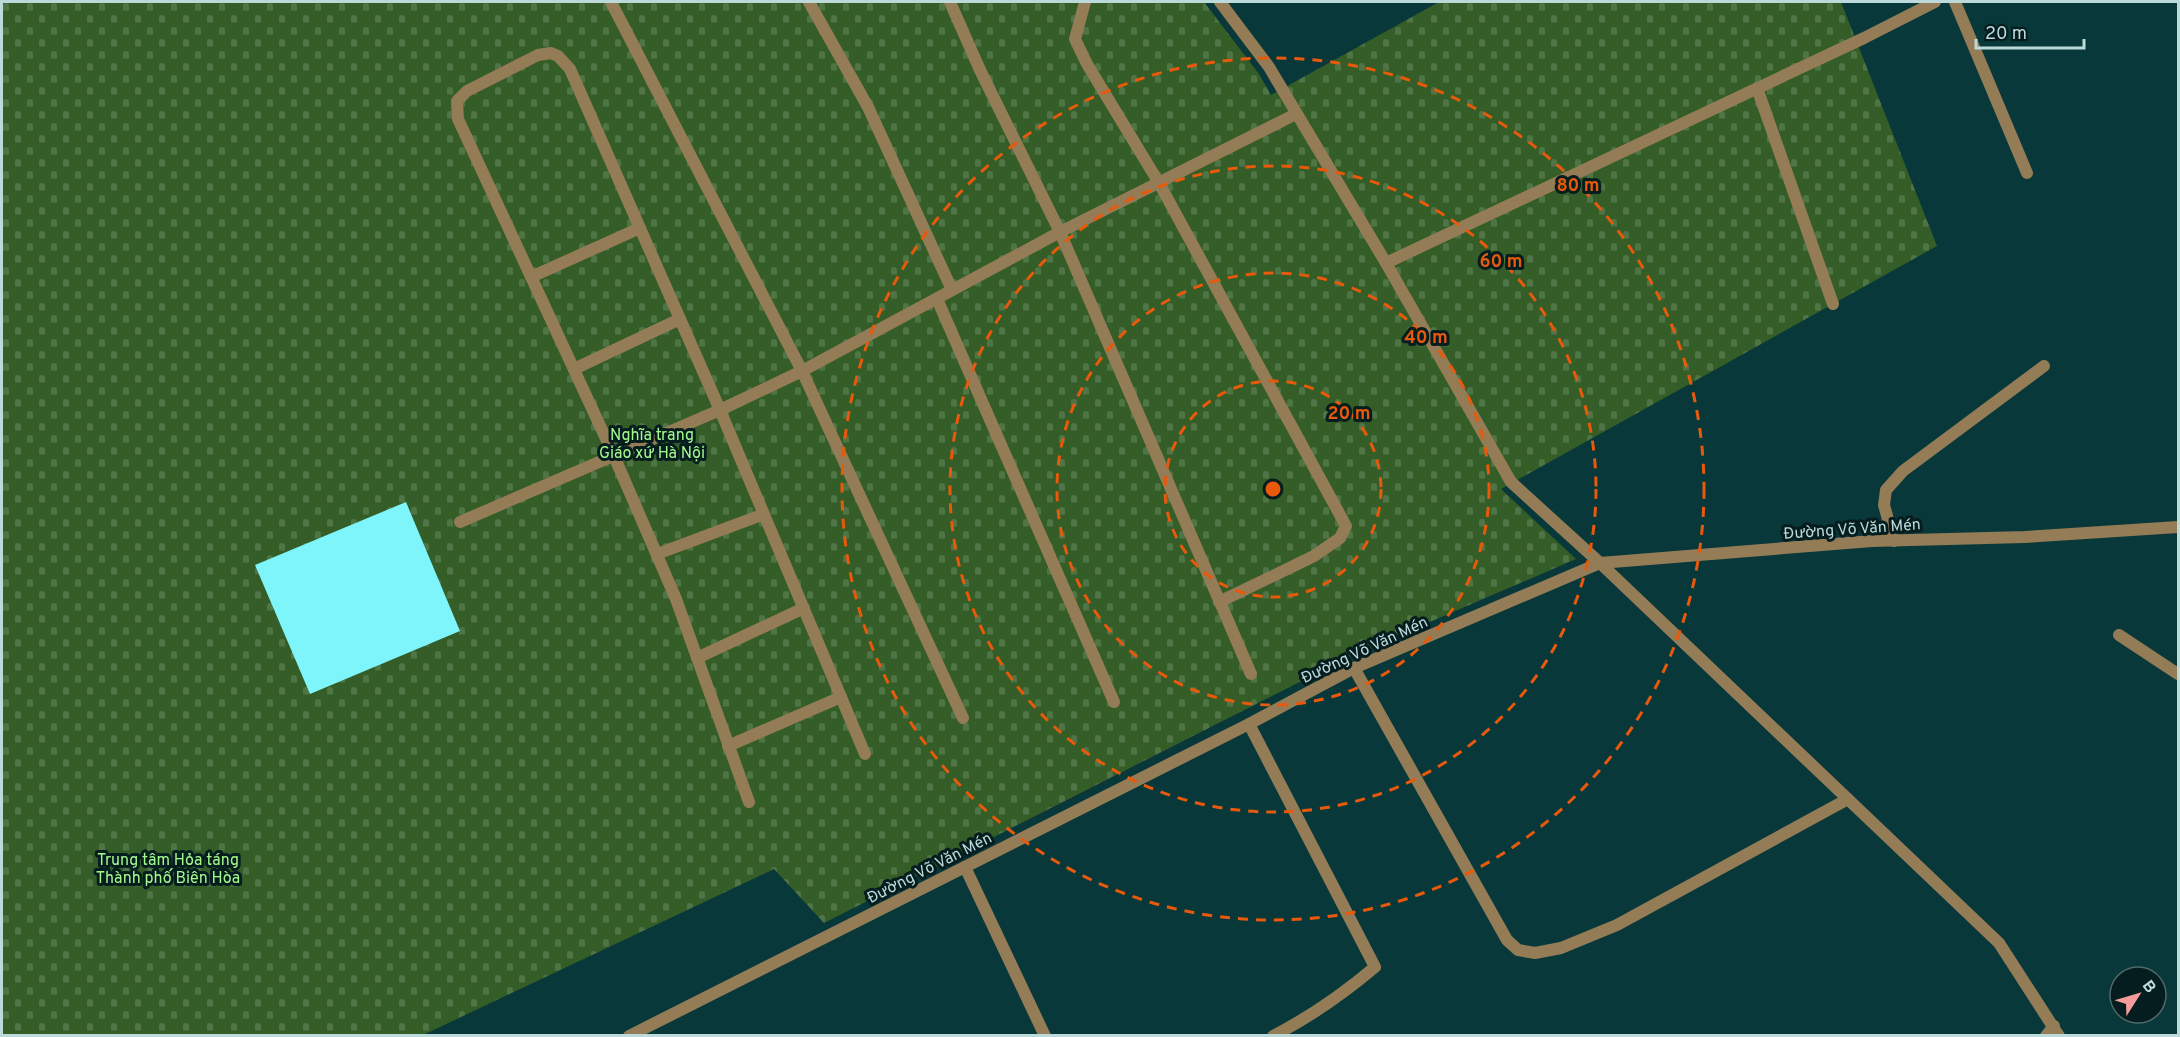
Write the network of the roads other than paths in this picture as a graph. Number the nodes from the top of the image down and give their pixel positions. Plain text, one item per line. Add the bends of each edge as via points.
1 (610, 2) edge
2 (809, 2) edge
3 (950, 2) edge
4 (1085, 2) edge
5 (1220, 2) edge
6 (1935, 2) edge
7 (1955, 2) edge
8 (1757, 88) junction
9 (1296, 114) junction
10 (2027, 172) dead end
11 (1159, 183) junction
12 (640, 228) junction
13 (1060, 232) junction
14 (1386, 263) junction
15 (531, 278) junction
16 (952, 290) junction
17 (937, 299) junction
18 (1833, 304) dead end
19 (680, 319) junction
20 (2044, 366) dead end
21 (574, 369) junction
22 (802, 371) junction
23 (720, 410) junction
24 (614, 456) junction
25 (764, 514) junction
26 (459, 522) dead end
27 (2178, 527) edge
28 (1894, 541) junction
29 (657, 554) junction
30 (1600, 563) junction
31 (1219, 602) junction
32 (804, 608) junction
33 (2119, 636) dead end
34 (697, 658) junction
35 (1354, 668) junction
36 (1251, 674) dead end
37 (2178, 674) edge
38 (841, 697) junction
39 (1114, 702) dead end
40 (963, 718) dead end
41 (1249, 724) junction
42 (728, 746) junction
43 (866, 754) dead end
44 (1848, 799) junction
45 (749, 802) dead end
46 (965, 867) junction
47 (2053, 1032) edge
48 (629, 1035) edge
49 (1045, 1035) edge
50 (1273, 1035) edge

1 - 22 street
2 - 16 street via 868,107
3 - 13 street
4 - 11 street via 1075,39
5 - 9 street via 1269,67
6 - 8 street
7 - 10 street
8 - 14 street
8 - 18 street
9 - 11 street
9 - 14 street
11 - 13 street
11 - 31 street via 1346,526 1340,538 1314,556
12 - 15 street
12 - 15 street via 570,69 558,56 538,55 467,91 457,101 458,119
12 - 19 street
13 - 16 street
13 - 31 street
14 - 30 street via 1511,482
15 - 21 street
16 - 17 street
17 - 22 street
17 - 39 street
19 - 21 street
19 - 23 street
20 - 28 street via 1903,471 1886,490 1884,505
21 - 24 street
22 - 23 street
22 - 40 street
23 - 24 street
23 - 25 street
24 - 26 street
24 - 29 street
25 - 29 street
25 - 32 street
27 - 28 street, Đường Võ Văn Mén
28 - 30 street, Đường Võ Văn Mén
29 - 34 street
30 - 35 street, Đường Võ Văn Mén
30 - 44 street
31 - 36 street
32 - 34 street
32 - 38 street
33 - 37 street
34 - 42 street
35 - 41 street, Đường Võ Văn Mén
35 - 44 street via 1507,940 1518,950 1535,953 1561,948 1617,925
38 - 42 street
38 - 43 street
41 - 46 street, Đường Võ Văn Mén
41 - 50 street via 1375,968 1341,995
42 - 45 street
44 - 47 street via 2000,943
46 - 48 street, Đường Võ Văn Mén
46 - 49 street

